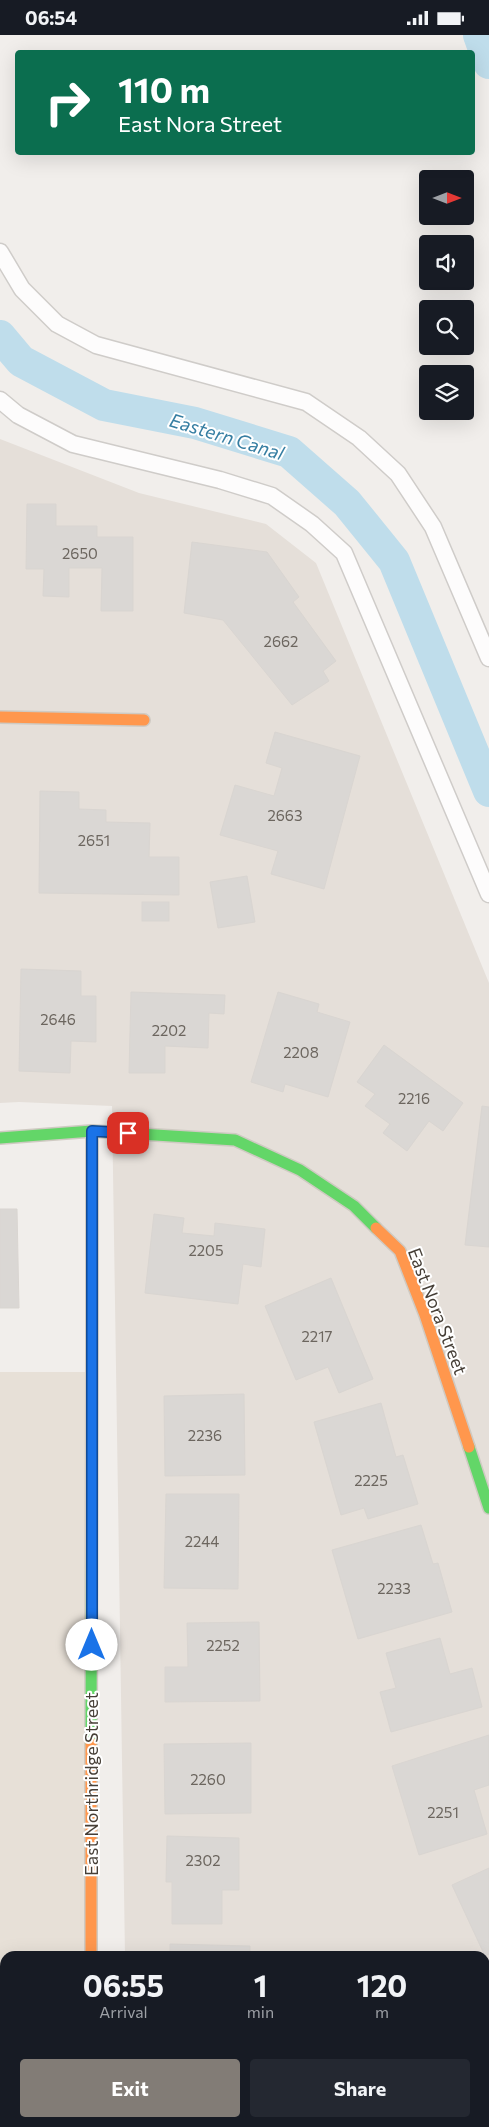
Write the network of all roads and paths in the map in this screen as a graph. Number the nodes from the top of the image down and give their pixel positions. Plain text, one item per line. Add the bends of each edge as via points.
1 (0, 251) edge
2 (0, 400) edge
3 (489, 658) edge
4 (0, 717) edge
5 (144, 720) dead end
6 (489, 894) edge
7 (92, 1131) junction
8 (0, 1138) edge
9 (489, 1508) edge
10 (91, 1951) edge

1 - 3 lane via 22,289 57,324 96,345 306,402 359,438 398,474 433,527
2 - 6 lane via 18,415 73,444 272,496 312,524 344,553
4 - 5 street
7 - 8 street, East Nora Street
7 - 9 street, East Nora Street via 235,1140 300,1170 354,1206 400,1251 425,1315
7 - 10 street, East Northridge Street

